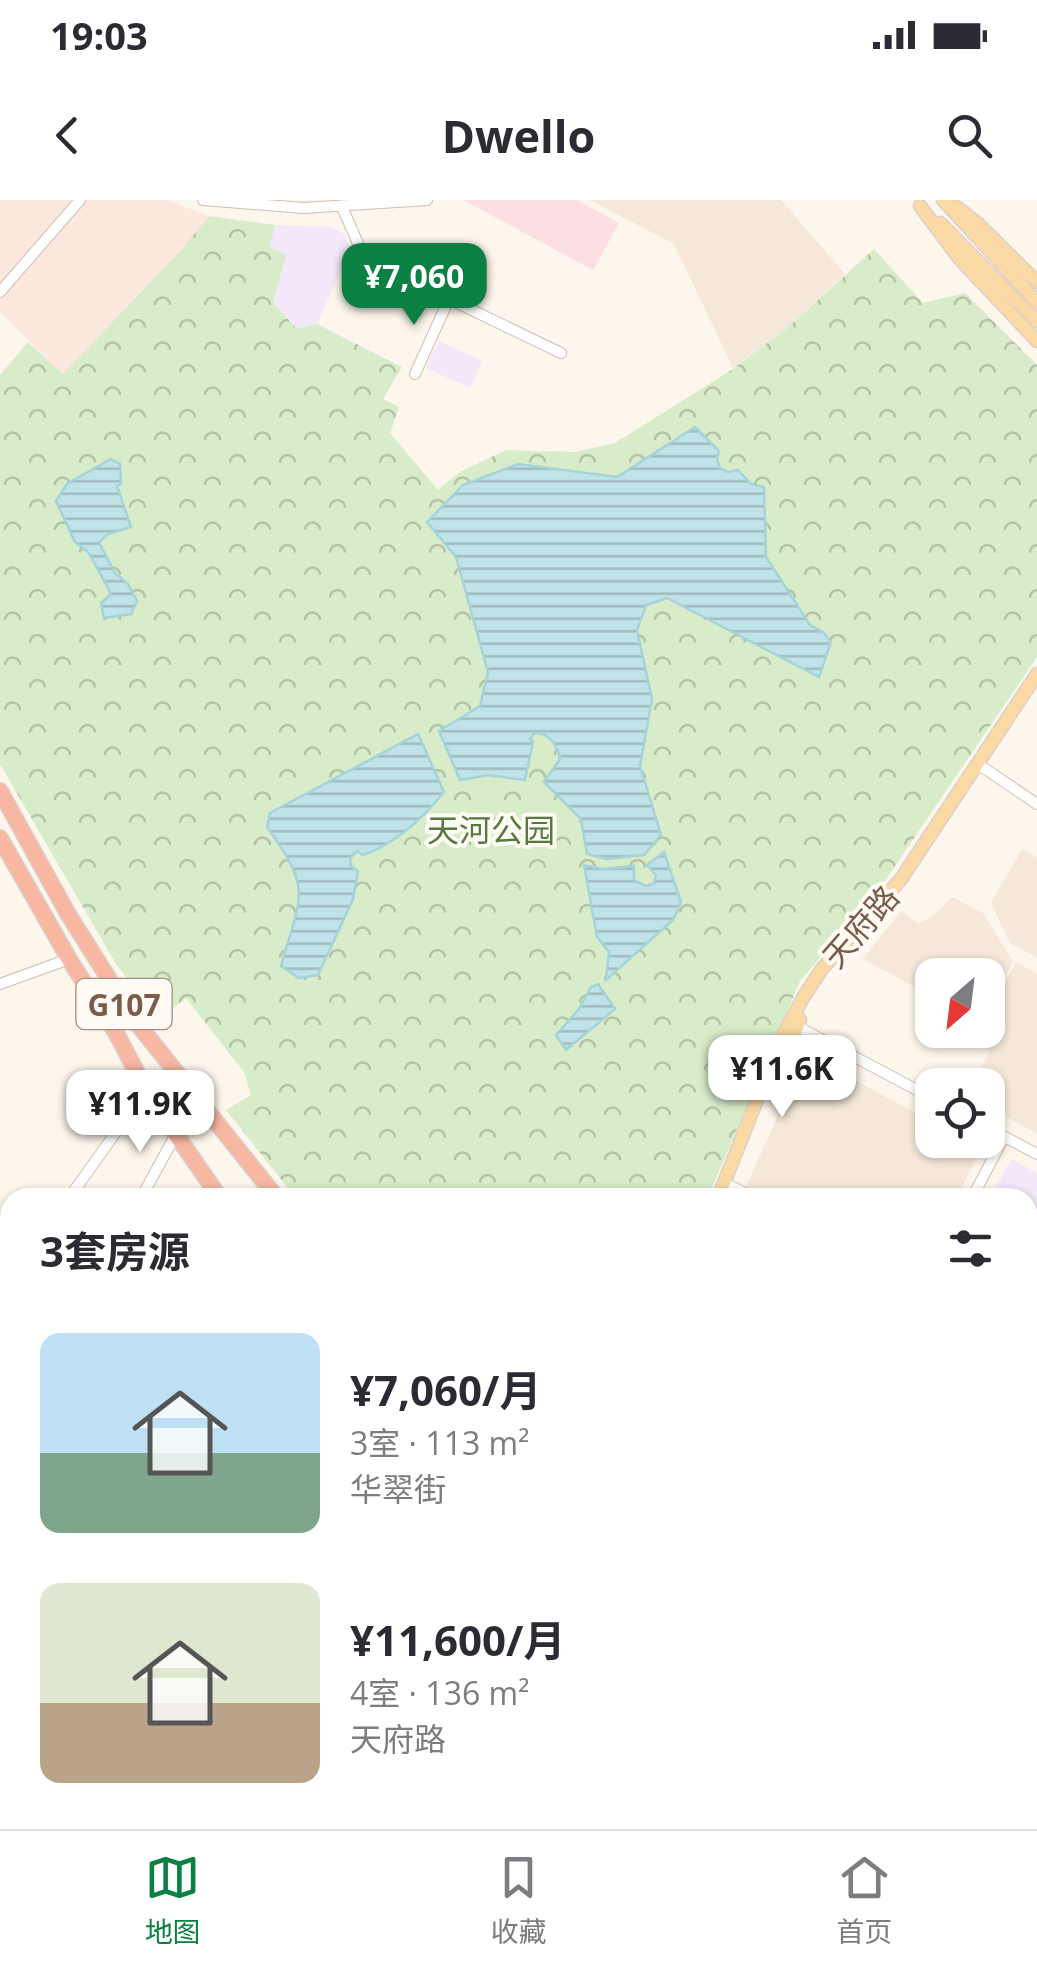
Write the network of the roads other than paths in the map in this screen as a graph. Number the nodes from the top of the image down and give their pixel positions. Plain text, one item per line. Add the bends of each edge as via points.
1 (80, 200) edge
2 (203, 200) edge
3 (427, 200) edge
4 (945, 200) edge
5 (918, 203) edge
6 (342, 207) junction
7 (1037, 282) edge
8 (0, 292) edge
9 (449, 299) junction
10 (1037, 302) edge
11 (1037, 321) edge
12 (1037, 340) edge
13 (561, 353) dead end
14 (415, 374) dead end
15 (1037, 674) edge
16 (1037, 688) edge
17 (981, 766) junction
18 (0, 791) edge
19 (1037, 804) edge
20 (0, 838) edge
21 (69, 959) junction
22 (0, 984) edge
23 (794, 1024) junction
24 (915, 1089) edge
25 (146, 1090) junction
26 (176, 1134) junction
27 (1005, 1138) edge
28 (1037, 1154) edge
29 (993, 1158) edge
30 (76, 1188) edge
31 (146, 1188) edge
32 (213, 1188) edge
33 (268, 1188) edge
34 (722, 1188) edge
35 (731, 1188) edge
36 (977, 1188) edge

1 - 8 street
2 - 6 street
3 - 6 street
4 - 7 main road
4 - 10 main road
5 - 11 main road
5 - 12 main road via 959,258
6 - 9 street via 364,257
9 - 13 street
9 - 14 street
15 - 17 main road, 天府路
16 - 17 main road, 天府路
17 - 19 street
17 - 23 main road, 天府路 via 901,879 816,978
18 - 33 highway, G107 via 136,1022
20 - 21 highway, G107
21 - 22 street
21 - 25 highway, G107
23 - 24 street
23 - 34 main road, 天府路
23 - 35 main road, 天府路
25 - 26 highway, G107
25 - 30 street
26 - 31 street
26 - 32 highway, G107
27 - 28 street
29 - 36 street

